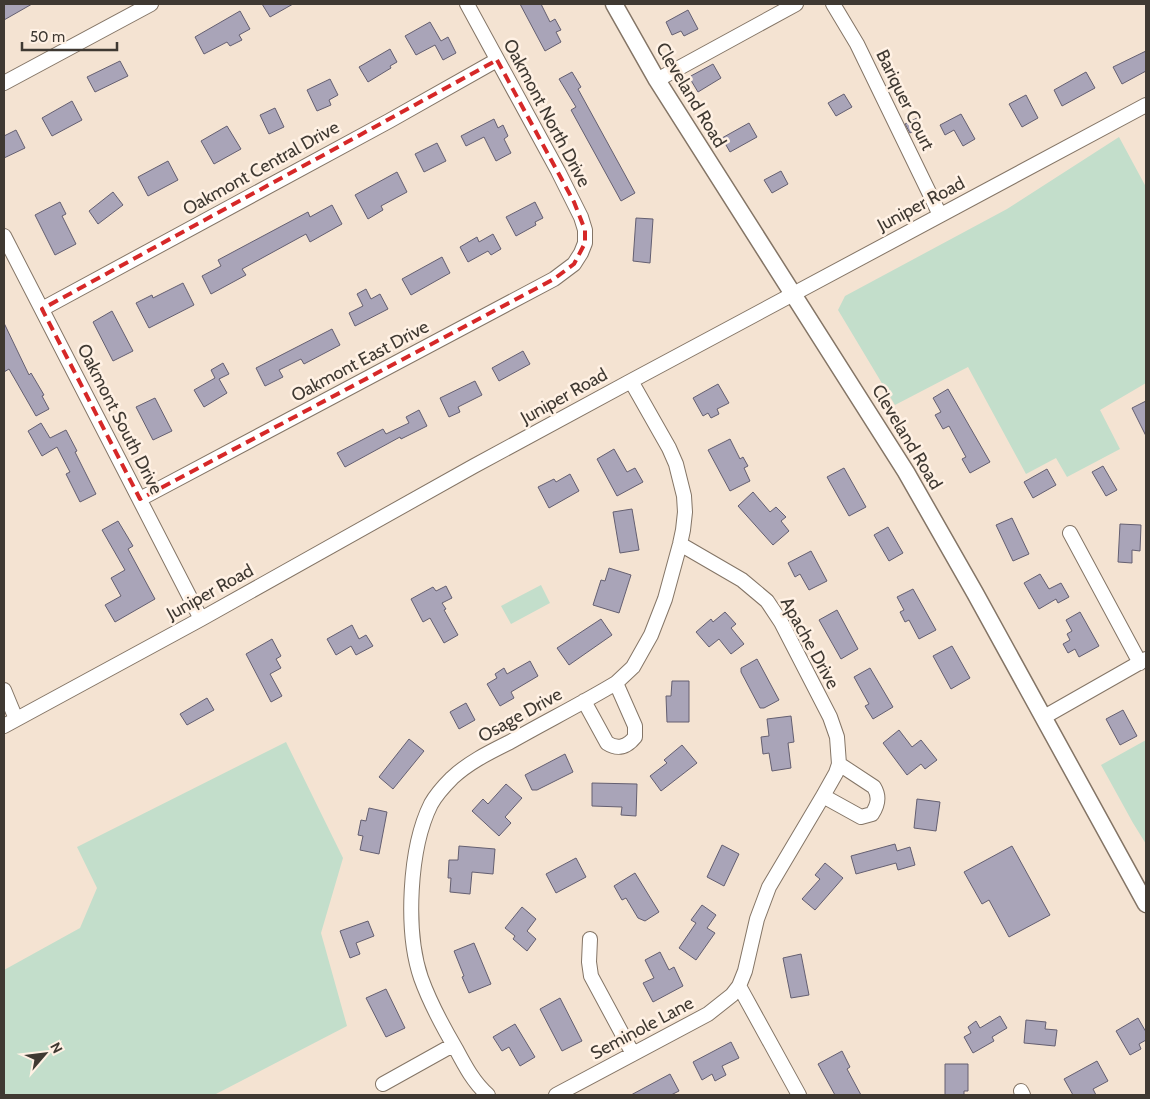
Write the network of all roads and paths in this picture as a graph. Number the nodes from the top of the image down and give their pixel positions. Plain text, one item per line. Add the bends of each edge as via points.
1 (151, 4) edge
2 (467, 4) edge
3 (614, 4) edge
4 (796, 4) edge
5 (833, 4) edge
6 (497, 60) junction
7 (657, 80) junction
8 (4, 82) edge
9 (1146, 105) edge
10 (940, 215) junction
11 (4, 236) edge
12 (585, 243) joint
13 (793, 294) junction
14 (42, 309) junction
15 (631, 381) junction
16 (140, 499) junction
17 (1070, 533) dead end
18 (680, 544) junction
19 (202, 619) junction
20 (1143, 661) edge
21 (616, 683) junction
22 (4, 690) edge
23 (584, 701) junction
24 (1044, 717) junction
25 (16, 719) junction
26 (4, 726) edge
27 (839, 764) junction
28 (824, 796) junction
29 (1146, 904) edge
30 (590, 939) dead end
31 (739, 986) junction
32 (453, 1045) junction
33 (633, 1054) junction
34 (383, 1084) dead end
35 (488, 1095) edge
36 (556, 1095) edge
37 (799, 1095) edge

1 - 8 street
2 - 6 street, Oakmont North Drive
3 - 7 main road, Cleveland Road
4 - 7 street
5 - 10 street, Bariquer Court via 857,44
6 - 12 street, Oakmont North Drive via 574,202 585,230
6 - 14 street, Oakmont Central Drive
7 - 13 main road, Cleveland Road
9 - 10 street, Juniper Road
10 - 13 street, Juniper Road
11 - 14 street, Oakmont South Drive
12 - 16 street, Oakmont East Drive via 574,264 554,279
13 - 15 street, Juniper Road
13 - 24 main road, Cleveland Road via 906,472
14 - 16 street, Oakmont South Drive
15 - 18 street via 669,448 680,476 685,512
15 - 19 street, Juniper Road
16 - 19 street, Oakmont South Drive
17 - 20 street
18 - 21 street, Osage Drive via 651,635 633,667
18 - 27 street, Apache Drive via 742,580 766,601 781,622 830,717 838,737
19 - 25 street, Juniper Road
20 - 24 street
21 - 23 street, Osage Drive
21 - 23 street via 635,726 635,737 628,745 622,747 607,743
22 - 25 street
23 - 32 street, Osage Drive via 472,763 452,778 431,803 415,861 412,933 421,977
24 - 29 main road, Cleveland Road
25 - 26 street, Juniper Road
27 - 28 street, Apache Drive
27 - 28 street via 874,788 876,807 872,814 861,818
28 - 31 street, Apache Drive via 769,887
30 - 33 street via 589,970
31 - 33 street, Seminole Lane via 708,1014
31 - 37 street
32 - 34 street
32 - 35 street, Osage Drive via 474,1080
33 - 36 street, Seminole Lane

